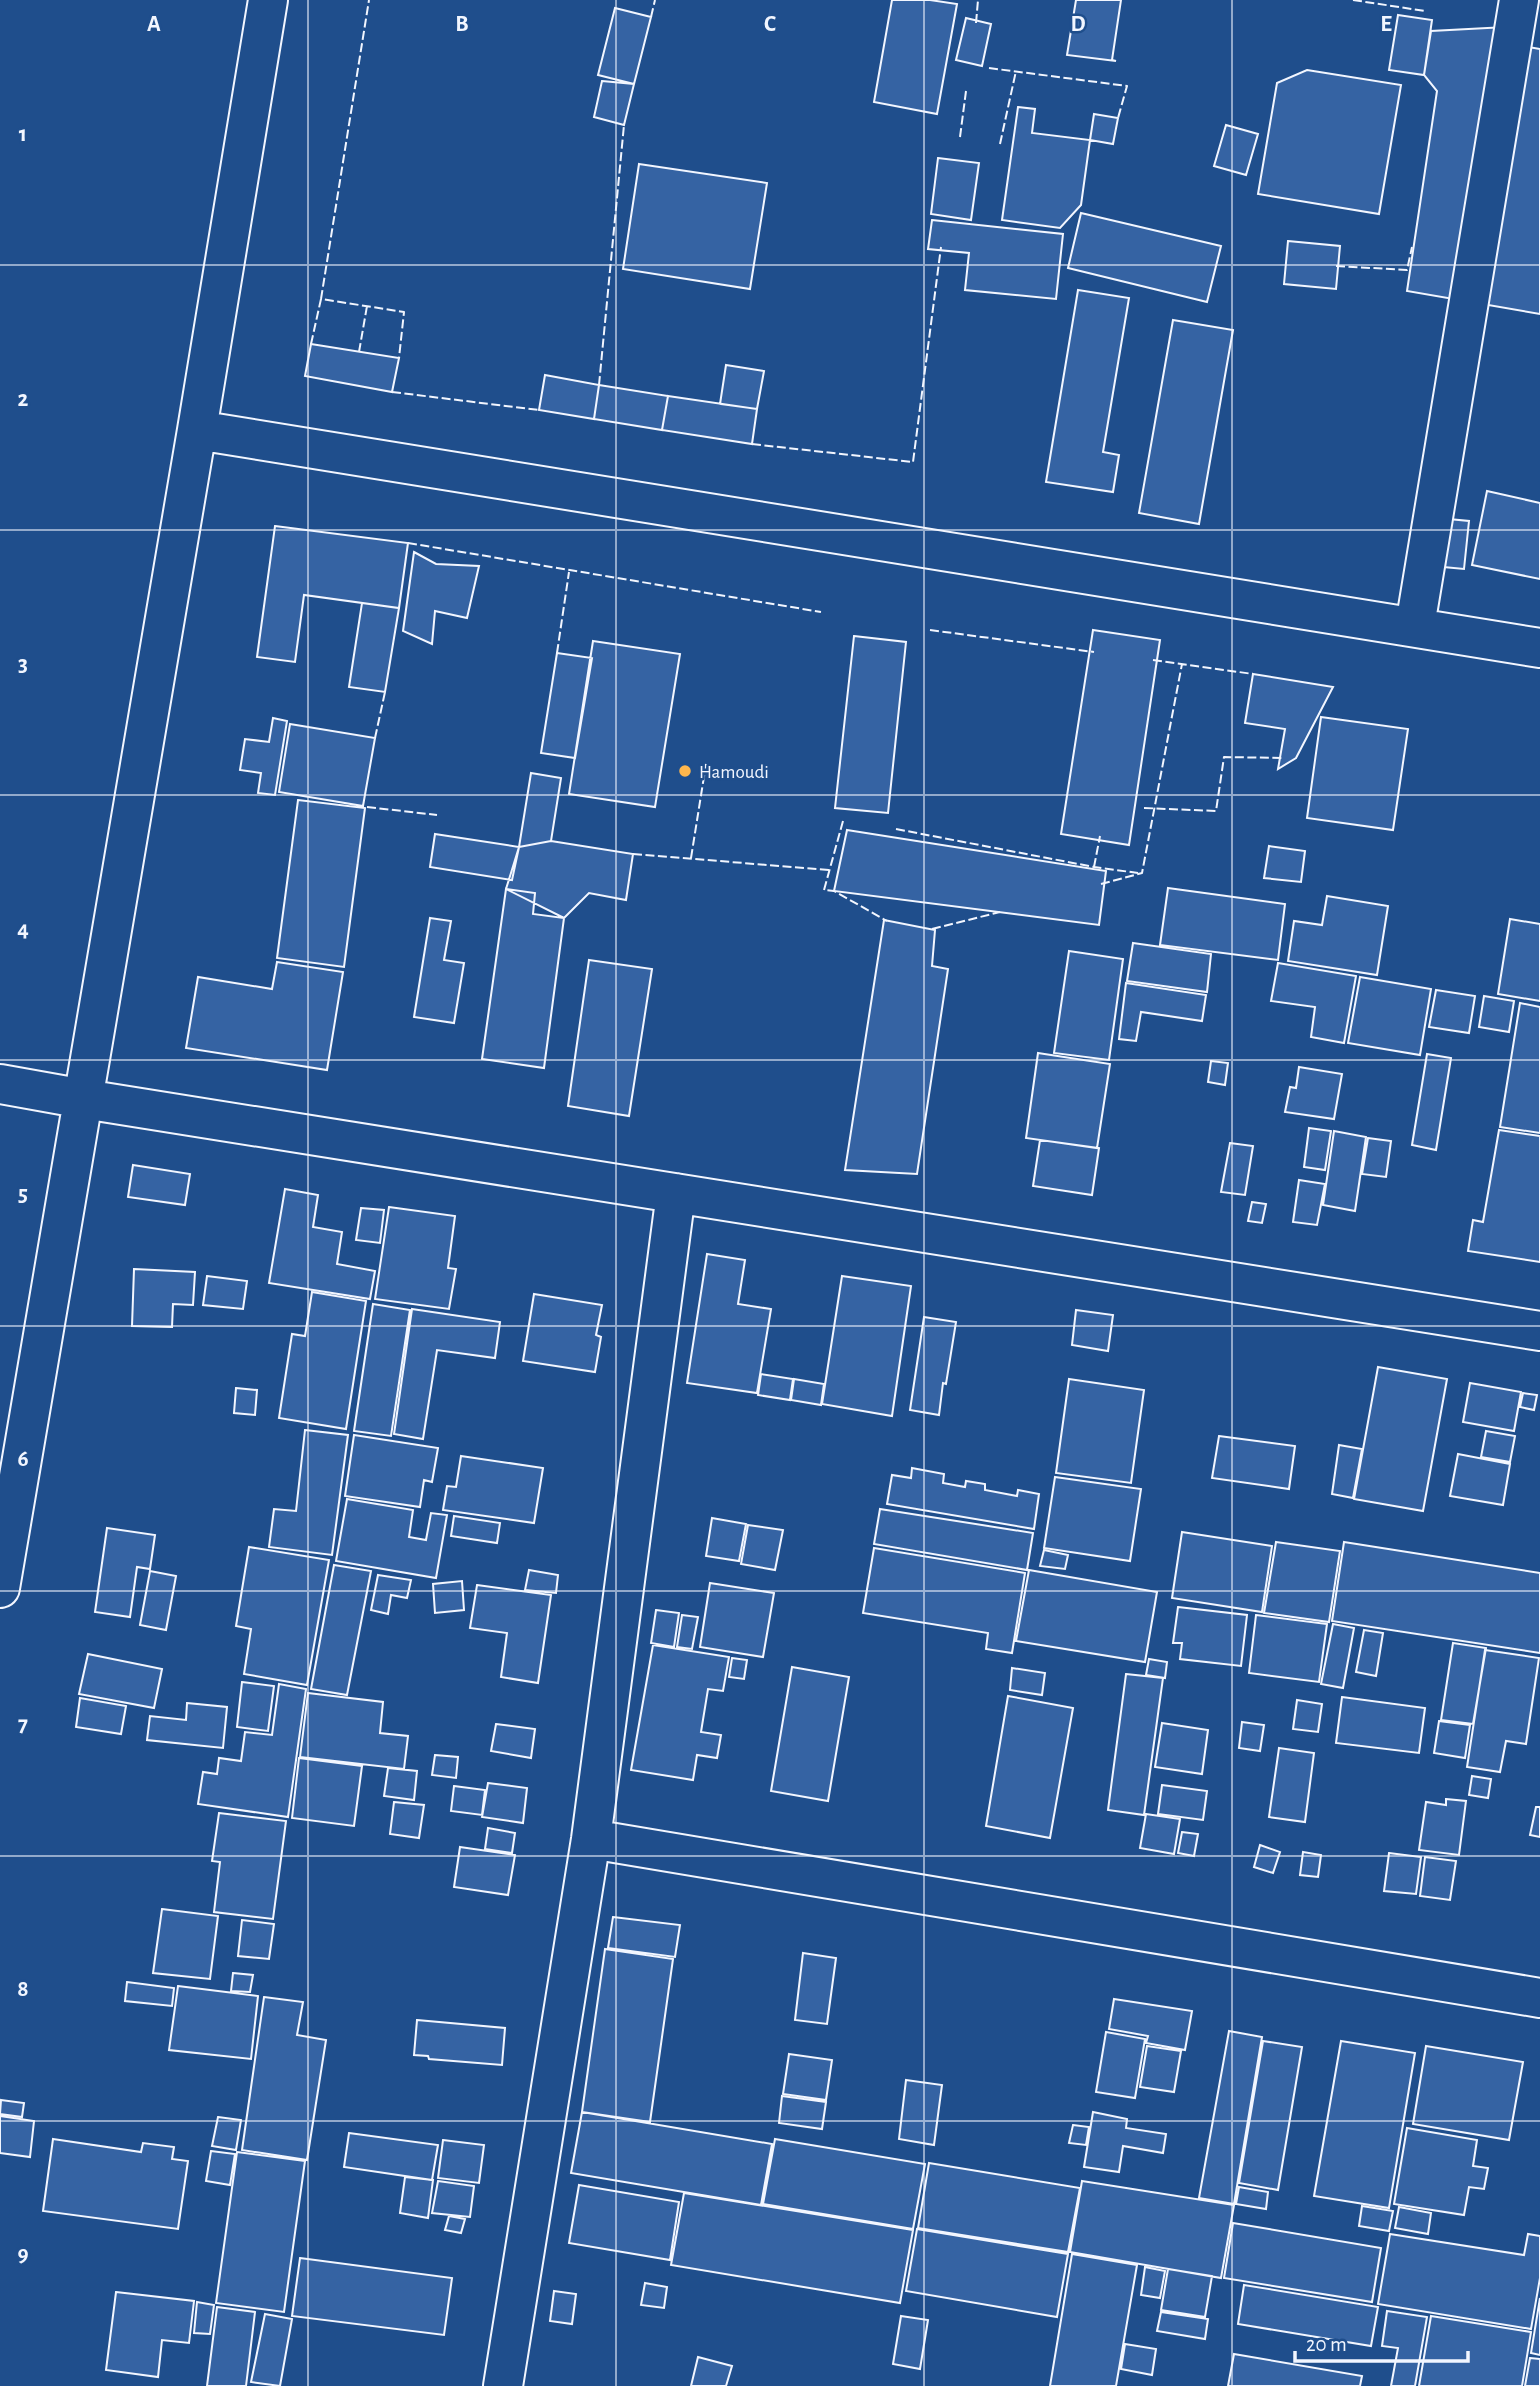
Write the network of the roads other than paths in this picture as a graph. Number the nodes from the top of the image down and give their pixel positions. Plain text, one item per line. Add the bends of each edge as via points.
1 (268, 0) edge
2 (1519, 0) edge
3 (197, 430) junction
4 (1415, 626) junction
5 (1540, 648) edge
6 (0, 1084) edge
7 (84, 1099) junction
8 (676, 1193) junction
9 (1540, 1331) edge
10 (0, 1588) edge
11 (591, 1839) junction
12 (1540, 1997) edge
13 (503, 2386) edge

1 - 3 street
2 - 4 street
3 - 4 street
3 - 7 street
4 - 5 street
6 - 7 street
7 - 8 street
7 - 10 street
8 - 9 street
8 - 11 street
11 - 12 street
11 - 13 street

